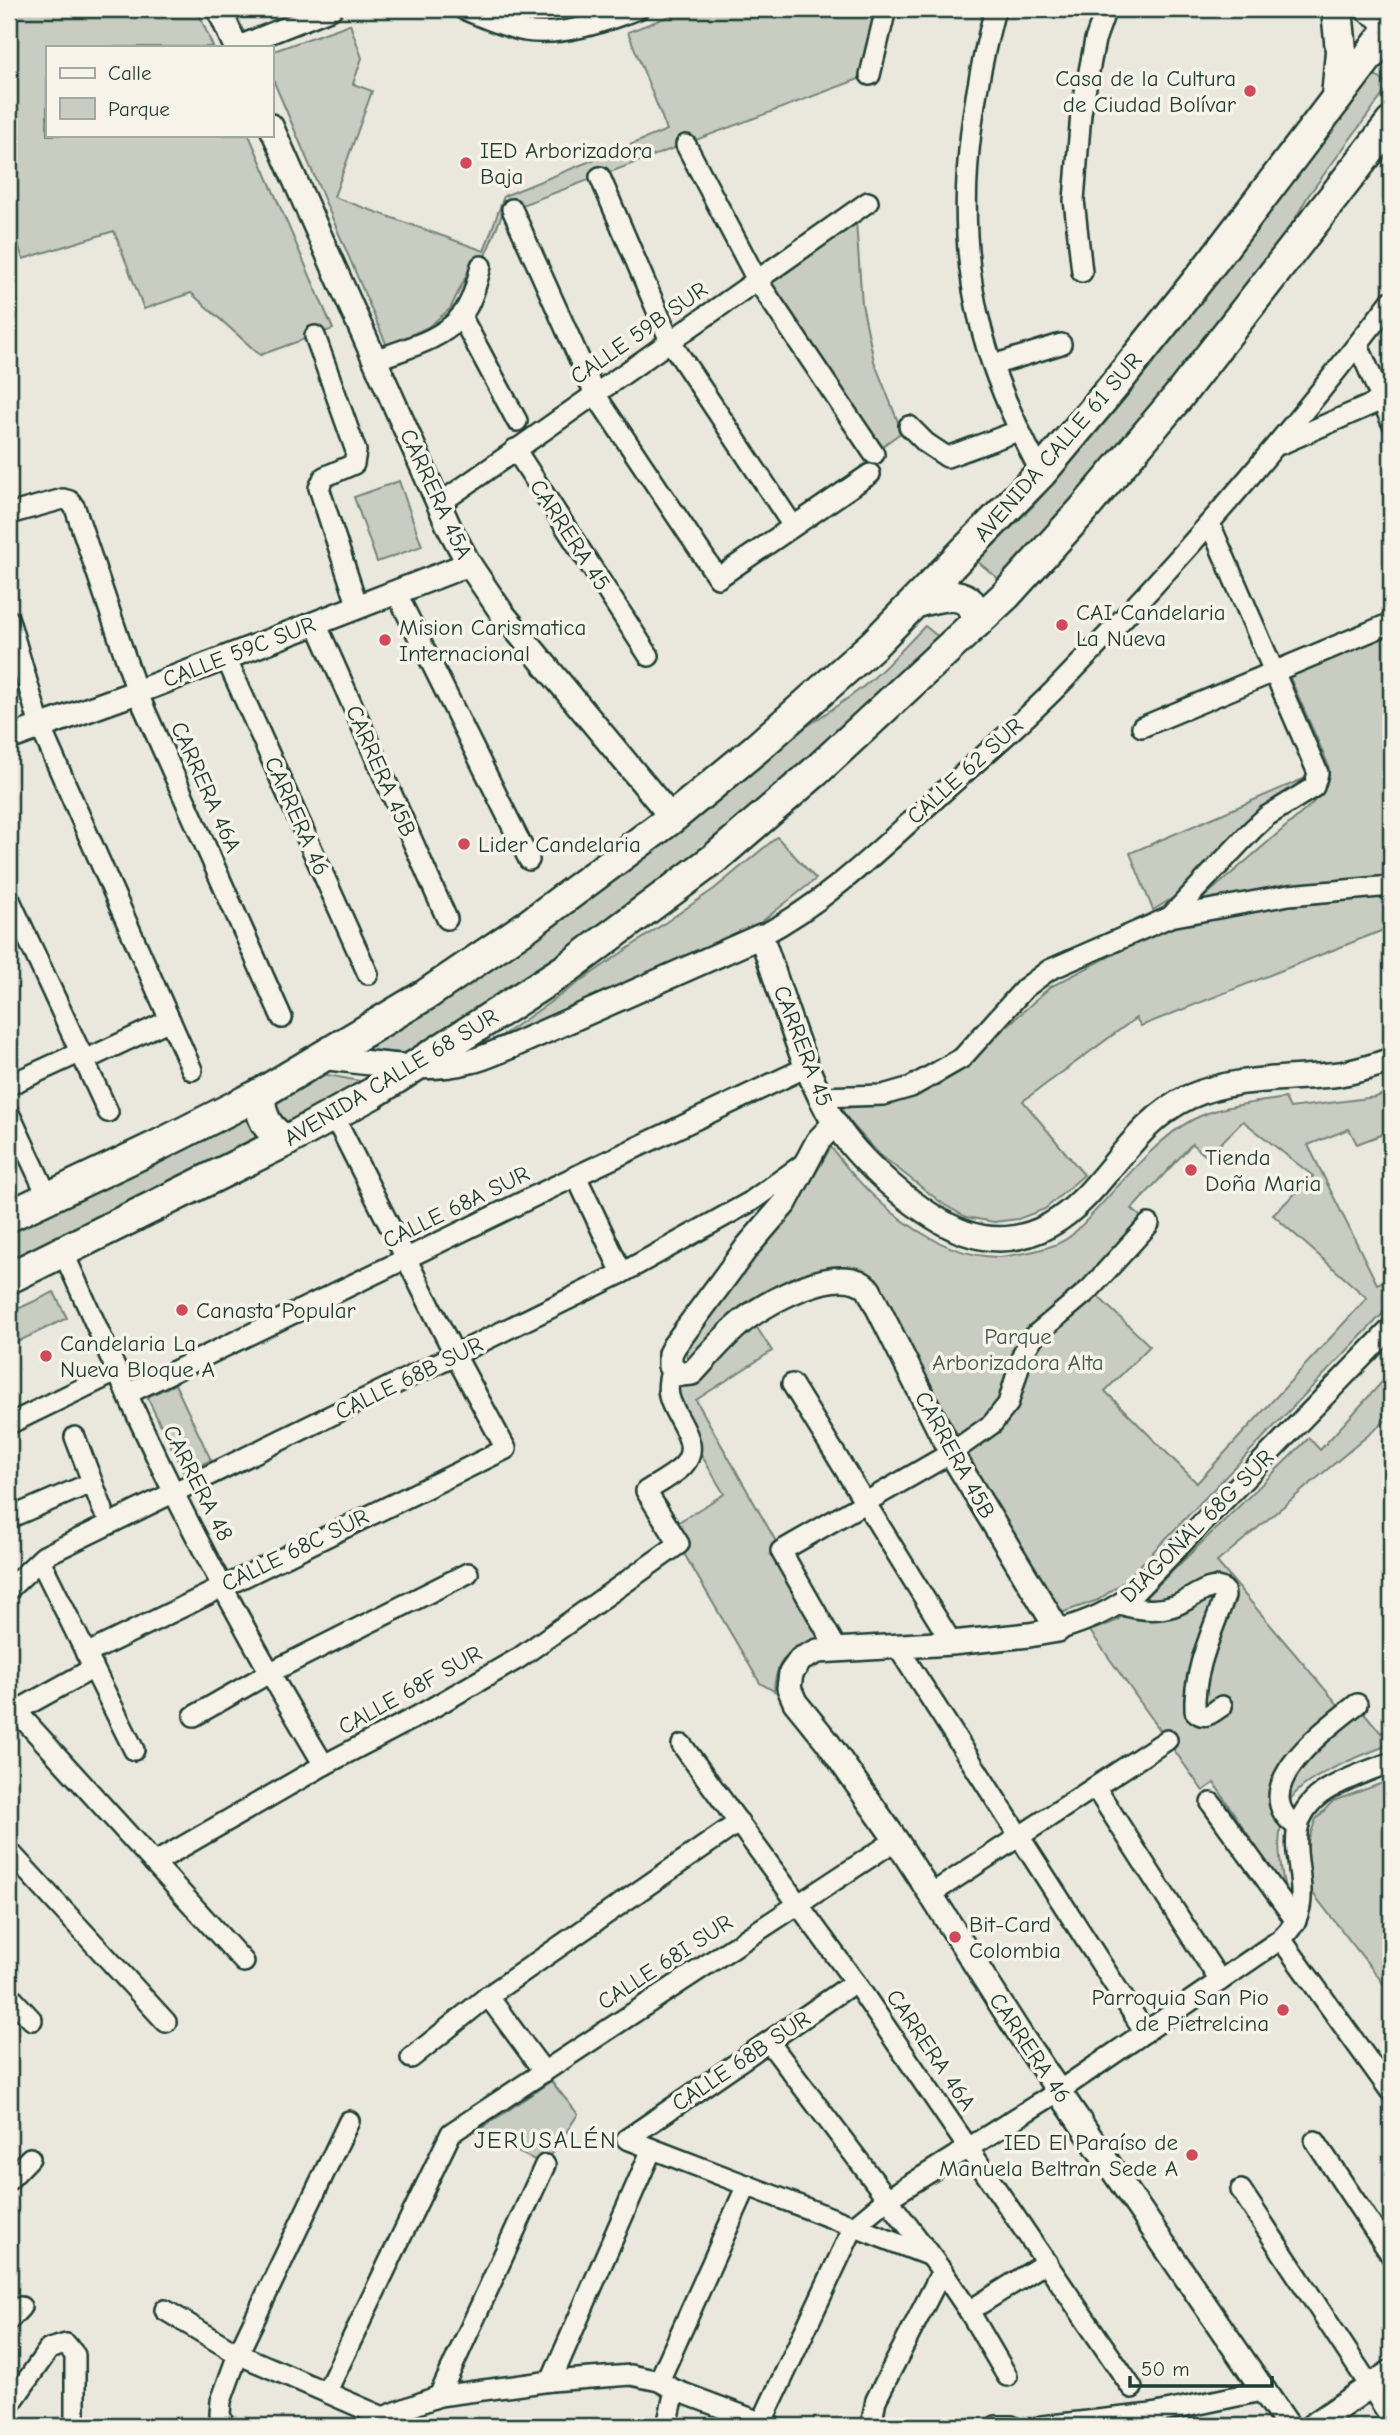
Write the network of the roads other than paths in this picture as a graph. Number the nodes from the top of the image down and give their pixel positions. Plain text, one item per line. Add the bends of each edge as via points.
1 (219, 9) edge
2 (463, 9) edge
3 (520, 9) edge
4 (886, 9) edge
5 (995, 9) edge
6 (1106, 9) edge
7 (1336, 9) edge
8 (1366, 9) edge
9 (326, 10) edge
10 (626, 11) edge
11 (1391, 26) edge
12 (526, 31) junction
13 (236, 46) edge
14 (238, 46) edge
15 (870, 75) dead end
16 (1338, 98) junction
17 (1391, 123) edge
18 (273, 131) edge
19 (686, 145) dead end
20 (600, 177) dead end
21 (868, 202) dead end
22 (512, 209) dead end
23 (481, 266) dead end
24 (1082, 272) dead end
25 (757, 280) junction
26 (1391, 301) edge
27 (461, 316) junction
28 (315, 336) dead end
29 (670, 341) junction
30 (1061, 344) dead end
31 (1358, 345) junction
32 (375, 360) junction
33 (993, 365) junction
34 (595, 394) junction
35 (1387, 398) edge
36 (517, 421) dead end
37 (1391, 421) edge
38 (909, 426) dead end
39 (1018, 431) junction
40 (1277, 446) junction
41 (515, 449) junction
42 (874, 454) dead end
43 (1041, 473) junction
44 (870, 474) dead end
45 (439, 504) junction
46 (9, 514) edge
47 (1210, 524) junction
48 (793, 526) junction
49 (469, 564) junction
50 (396, 592) junction
51 (916, 603) junction
52 (358, 607) junction
53 (9, 622) edge
54 (316, 623) junction
55 (975, 623) junction
56 (1391, 623) edge
57 (649, 656) dead end
58 (226, 658) junction
59 (1276, 672) junction
60 (137, 692) junction
61 (40, 726) junction
62 (1143, 727) dead end
63 (9, 738) edge
64 (672, 818) junction
65 (529, 860) dead end
66 (1391, 886) edge
67 (9, 898) edge
68 (1170, 917) junction
69 (447, 919) dead end
70 (761, 936) junction
71 (368, 974) dead end
72 (282, 1018) dead end
73 (170, 1020) junction
74 (83, 1056) junction
75 (320, 1057) junction
76 (1391, 1060) edge
77 (415, 1066) junction
78 (807, 1067) junction
79 (192, 1070) dead end
80 (9, 1085) edge
81 (260, 1094) junction
82 (820, 1097) junction
83 (108, 1112) dead end
84 (9, 1114) edge
85 (334, 1116) junction
86 (834, 1124) junction
87 (286, 1141) junction
88 (807, 1161) junction
89 (576, 1176) junction
90 (48, 1197) junction
91 (9, 1216) edge
92 (1149, 1224) dead end
93 (63, 1252) junction
94 (406, 1259) junction
95 (622, 1273) junction
96 (9, 1278) edge
97 (1391, 1328) edge
98 (455, 1355) junction
99 (672, 1368) junction
100 (116, 1372) junction
101 (792, 1384) dead end
102 (127, 1394) junction
103 (9, 1423) edge
104 (75, 1437) dead end
105 (951, 1453) junction
106 (91, 1483) junction
107 (174, 1494) junction
108 (865, 1502) junction
109 (103, 1510) dead end
110 (9, 1518) edge
111 (40, 1560) junction
112 (468, 1573) dead end
113 (223, 1585) junction
114 (9, 1589) edge
115 (1120, 1604) junction
116 (1058, 1630) junction
117 (952, 1643) junction
118 (897, 1646) junction
119 (836, 1649) junction
120 (89, 1661) junction
121 (795, 1665) joint
122 (269, 1673) junction
123 (1357, 1704) dead end
124 (1222, 1706) dead end
125 (12, 1707) edge
126 (194, 1716) dead end
127 (1167, 1740) dead end
128 (682, 1745) dead end
129 (134, 1749) dead end
130 (1391, 1762) edge
131 (324, 1765) junction
132 (1095, 1787) junction
133 (1212, 1803) dead end
134 (739, 1822) junction
135 (1298, 1827) junction
136 (1019, 1836) junction
137 (896, 1839) junction
138 (9, 1851) edge
139 (154, 1863) junction
140 (931, 1894) junction
141 (798, 1904) junction
142 (1296, 1921) junction
143 (1281, 1939) junction
144 (244, 1962) dead end
145 (1220, 1981) junction
146 (855, 1982) junction
147 (9, 1995) edge
148 (488, 1996) junction
149 (32, 2020) dead end
150 (166, 2022) dead end
151 (1145, 2032) junction
152 (769, 2042) junction
153 (411, 2058) dead end
154 (544, 2072) junction
155 (1059, 2091) junction
156 (1391, 2092) edge
157 (349, 2121) dead end
158 (1315, 2141) dead end
159 (969, 2148) junction
160 (652, 2149) junction
161 (30, 2158) dead end
162 (545, 2165) dead end
163 (9, 2180) edge
164 (747, 2185) junction
165 (1241, 2190) dead end
166 (887, 2199) junction
167 (854, 2227) junction
168 (1391, 2255) edge
169 (1047, 2262) junction
170 (936, 2263) junction
171 (165, 2310) dead end
172 (970, 2311) junction
173 (238, 2354) junction
174 (1391, 2372) edge
175 (1007, 2376) dead end
176 (551, 2381) junction
177 (667, 2386) junction
178 (1370, 2386) junction
179 (1132, 2388) dead end
180 (1266, 2390) junction
181 (327, 2391) junction
182 (439, 2396) junction
183 (9, 2406) edge
184 (1391, 2418) edge
185 (376, 2422) edge
186 (765, 2424) edge
187 (75, 2426) edge
188 (224, 2426) edge
189 (667, 2426) edge
190 (871, 2426) edge
191 (996, 2426) edge
192 (1001, 2426) edge
193 (1012, 2426) edge
194 (1042, 2426) edge
195 (1288, 2426) edge
196 (1312, 2426) edge

1 - 13 street
2 - 12 street
3 - 12 street
4 - 15 street
5 - 33 street via 976,90 966,209 981,330
6 - 24 street via 1094,40 1081,113 1074,200
7 - 16 main road via 1341,51
8 - 11 street
9 - 14 street
10 - 12 street via 555,31
11 - 16 main road, AVENIDA CALLE 61 SUR
16 - 43 main road, AVENIDA CALLE 61 SUR
17 - 55 main road via 1170,408 1083,510
18 - 32 street, CARRERA 45A
19 - 25 street
20 - 29 street
21 - 25 street, CALLE 59B SUR
22 - 34 street
23 - 27 street
25 - 29 street, CALLE 59B SUR
25 - 42 street
26 - 31 street, CALLE 62 SUR
27 - 32 street via 438,335
27 - 36 street
28 - 52 street via 356,451 354,464 324,477 320,488
29 - 34 street, CALLE 59B SUR
29 - 48 street
30 - 33 street
31 - 35 street
31 - 40 street, CALLE 62 SUR
32 - 45 street, CARRERA 45A
33 - 39 street
34 - 41 street, CALLE 59B SUR
34 - 48 street via 718,578
35 - 37 street
35 - 40 street
38 - 39 street via 947,457
39 - 43 street
40 - 47 street, CALLE 62 SUR
41 - 45 street, CALLE 59B SUR
41 - 57 street, CARRERA 45
43 - 51 main road, AVENIDA CALLE 61 SUR
44 - 48 street
45 - 49 street, CARRERA 45A
46 - 60 street, CARRERA 46A via 62,499 70,501
47 - 59 street
47 - 70 street, CALLE 62 SUR via 1114,630 1009,734 832,890
49 - 50 street, CALLE 59C SUR
49 - 64 street, CARRERA 45A via 502,613
50 - 52 street, CALLE 59C SUR
50 - 65 street
51 - 55 main road via 936,596 963,598 973,607
51 - 64 main road, AVENIDA CALLE 61 SUR via 804,708
52 - 54 street, CALLE 59C SUR
53 - 61 street
54 - 58 street, CALLE 59C SUR
54 - 69 street, CARRERA 45B
55 - 77 main road, AVENIDA CALLE 68 SUR via 714,859 566,969
56 - 59 street
58 - 60 street, CALLE 59C SUR
58 - 71 street, CARRERA 46
59 - 62 street
59 - 68 street via 1318,773 1314,787 1260,823
60 - 61 street, CALLE 59C SUR
60 - 72 street, CARRERA 46A
61 - 63 street, CALLE 59C SUR
61 - 73 street
64 - 75 main road via 488,953
66 - 68 street via 1289,895
67 - 74 street
68 - 82 street via 1049,970 1025,988 962,1058 911,1087 883,1095
70 - 77 street, CALLE 62 SUR via 495,1053 450,1065
70 - 78 street, CARRERA 45
73 - 74 street
73 - 79 street
74 - 80 street
74 - 83 street
75 - 77 street, CALLE 62 SUR
75 - 81 main road
76 - 86 street, CARRERA 45 via 1364,1070 1219,1086 1186,1098 1149,1123 1066,1213 1049,1226 1015,1237 976,1237 933,1219 876,1172
77 - 85 main road, AVENIDA CALLE 68 SUR
78 - 82 street, CARRERA 45
78 - 89 street, CALLE 68A SUR
81 - 87 main road via 264,1122
81 - 90 main road
82 - 86 street, CARRERA 45
84 - 90 street
85 - 87 main road, AVENIDA CALLE 68 SUR
85 - 94 street
86 - 88 street, CALLE 68B SUR
87 - 93 main road, AVENIDA CALLE 68 SUR
88 - 95 street, CALLE 68B SUR via 750,1202
88 - 99 street, CALLE 68B SUR via 785,1203 674,1346 669,1360
89 - 94 street, CALLE 68A SUR
89 - 95 street
90 - 91 main road
92 - 105 street via 1090,1289 1034,1336 1023,1353 1008,1404 992,1424
93 - 96 main road, AVENIDA CALLE 68 SUR
93 - 100 street, CARRERA 48
94 - 98 street
94 - 102 street, CALLE 68A SUR
95 - 98 street, CALLE 68B SUR
97 - 115 street, DIAGONAL 68G SUR
98 - 107 street, CALLE 68B SUR
98 - 113 street, CALLE 68C SUR via 506,1449
99 - 105 street, CARRERA 45B via 687,1375 738,1325 769,1303 829,1279 855,1280 869,1290
99 - 131 street, CALLE 68F SUR via 669,1398 690,1442 690,1454 682,1467 646,1492 679,1544 519,1658
100 - 102 street, CARRERA 48
100 - 103 street
101 - 108 street
102 - 107 street, CARRERA 48
104 - 106 street
105 - 108 street
105 - 116 street, CARRERA 45B
106 - 109 street
106 - 110 street
107 - 111 street, CALLE 68B SUR
107 - 113 street, CARRERA 48
108 - 117 street
108 - 119 street via 781,1552
111 - 114 street, CALLE 68B SUR
111 - 120 street
112 - 122 street
113 - 120 street, CALLE 68C SUR
113 - 122 street, CARRERA 48
115 - 116 street, DIAGONAL 68G SUR via 1091,1620
115 - 124 street via 1156,1609 1174,1606 1211,1586 1224,1590 1195,1693 1195,1711 1207,1716
116 - 117 street, DIAGONAL 68G SUR
117 - 118 street, DIAGONAL 68G SUR
118 - 119 street, DIAGONAL 68G SUR
118 - 136 street
119 - 121 street, DIAGONAL 68G SUR via 808,1654
120 - 125 street, CALLE 68C SUR
120 - 129 street
121 - 137 street, CARRERA 46 via 789,1680 795,1702
122 - 126 street
122 - 131 street, CARRERA 48
123 - 135 street via 1303,1749 1285,1777 1280,1806 1287,1820
125 - 139 street
127 - 132 street
128 - 134 street, CARRERA 46A
130 - 135 street via 1322,1793
131 - 139 street, CALLE 68F SUR
132 - 136 street
132 - 145 street
133 - 142 street
134 - 141 street, CARRERA 46A
134 - 148 street
135 - 142 street via 1296,1855 1303,1899
136 - 140 street
136 - 151 street
137 - 140 street, CARRERA 46
137 - 141 street, CALLE 68I SUR
138 - 150 street
139 - 144 street
140 - 155 street, CARRERA 46
141 - 146 street, CARRERA 46A
141 - 154 street, CALLE 68I SUR
142 - 143 street
143 - 145 street
143 - 156 street
145 - 151 street
146 - 152 street, CALLE 68B SUR
146 - 159 street, CARRERA 46A
147 - 149 street
148 - 153 street
148 - 154 street
151 - 155 street
152 - 160 street, CALLE 68B SUR via 627,2139
152 - 166 street
154 - 181 street, CALLE 68I SUR via 450,2133
155 - 159 street
155 - 180 street, CARRERA 46
157 - 173 street
158 - 168 street
159 - 166 street
159 - 169 street, CARRERA 46A
160 - 164 street
160 - 176 street
161 - 163 street
162 - 182 street
164 - 167 street
164 - 177 street
165 - 178 street
166 - 167 street
166 - 170 street
167 - 170 street
167 - 186 street
169 - 172 street
169 - 179 street, CARRERA 46A
170 - 172 street
170 - 190 street via 876,2400
171 - 173 street
172 - 175 street
173 - 181 street
173 - 188 street via 221,2400
174 - 178 street
176 - 177 street via 631,2375
176 - 182 street
177 - 186 street
177 - 189 street
178 - 184 street
178 - 196 street
180 - 194 street via 1152,2414
180 - 195 street, CARRERA 46
181 - 185 street
182 - 185 street
183 - 187 street via 49,2349 66,2344 75,2355
191 - 192 street
192 - 193 street

